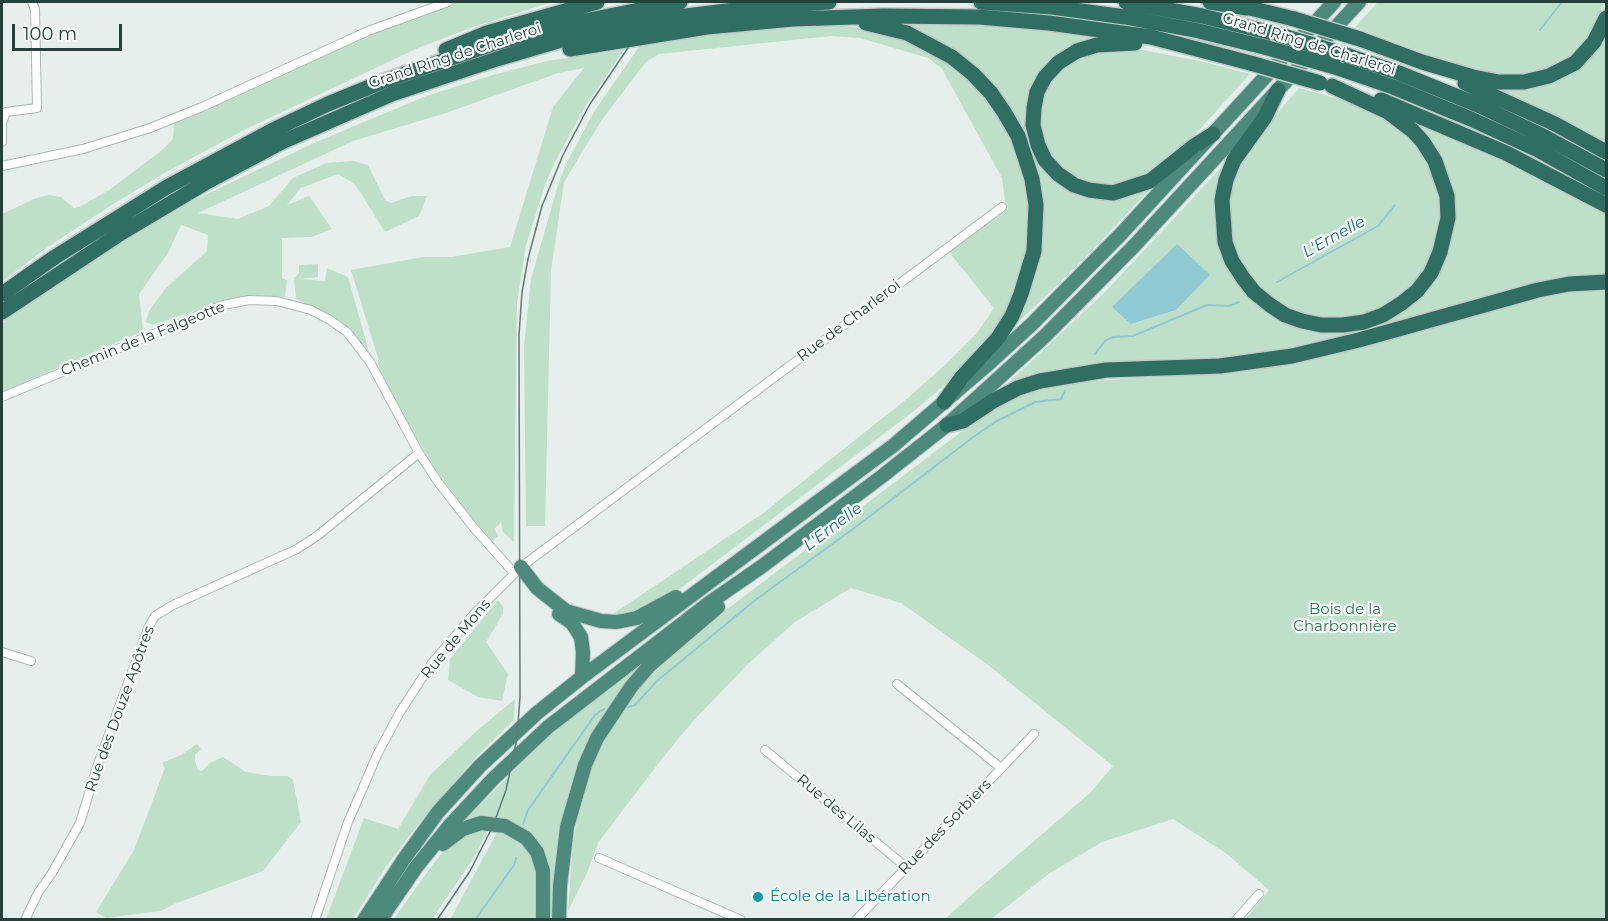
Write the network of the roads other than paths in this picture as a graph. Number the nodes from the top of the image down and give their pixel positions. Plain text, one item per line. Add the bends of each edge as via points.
1 (32, 2) edge
2 (448, 2) edge
3 (597, 2) edge
4 (680, 2) edge
5 (829, 2) edge
6 (981, 2) edge
7 (1126, 2) edge
8 (1210, 2) edge
9 (1334, 2) edge
10 (1359, 2) edge
11 (1243, 5) edge
12 (840, 18) junction
13 (1606, 18) edge
14 (1180, 46) junction
15 (1422, 62) junction
16 (442, 76) junction
17 (384, 81) junction
18 (1326, 85) junction
19 (1278, 90) junction
20 (2, 123) edge
21 (1213, 134) junction
22 (2, 142) edge
23 (1606, 152) edge
24 (2, 166) edge
25 (1606, 170) edge
26 (1606, 188) edge
27 (1606, 205) edge
28 (1002, 207) dead end
29 (1606, 282) edge
30 (2, 294) edge
31 (2, 312) edge
32 (2, 397) edge
33 (944, 402) junction
34 (947, 425) junction
35 (696, 436) joint
36 (419, 453) junction
37 (761, 567) junction
38 (517, 570) junction
39 (698, 591) junction
40 (2, 652) edge
41 (31, 661) dead end
42 (582, 677) junction
43 (897, 684) dead end
44 (1034, 734) dead end
45 (765, 750) dead end
46 (1001, 768) junction
47 (598, 858) dead end
48 (417, 866) junction
49 (906, 867) junction
50 (1259, 894) dead end
51 (25, 920) edge
52 (315, 920) edge
53 (364, 920) edge
54 (380, 920) edge
55 (543, 920) edge
56 (559, 920) edge
57 (741, 920) edge
58 (856, 920) edge
59 (1236, 920) edge

1 - 20 street via 37,108 6,112
2 - 24 street via 324,50 150,128 83,149
3 - 17 highway via 487,33 419,61
4 - 17 highway, Grand Ring de Charleroi via 554,27
5 - 16 highway, Grand Ring de Charleroi via 759,7 616,28
6 - 26 highway, Grand Ring de Charleroi, bridge via 1125,16 1335,67 1471,119
7 - 25 highway, Grand Ring de Charleroi, bridge via 1280,35 1400,73 1478,105
8 - 11 highway
9 - 21 highway
10 - 19 highway
11 - 15 highway, bridge via 1360,39
12 - 14 highway via 979,17 1151,37
12 - 16 highway via 651,35 557,51 464,77
12 - 33 highway via 907,33 952,57 991,93 1018,136 1026,158 1035,228 1034,251 1022,294 998,338
13 - 15 highway via 1583,56 1560,72 1537,80 1488,80
14 - 18 highway, bridge
14 - 21 highway via 1123,42 1097,45 1058,63 1037,92 1033,125 1038,145 1045,160 1074,185 1113,193 1150,181
15 - 23 highway
16 - 31 highway, Grand Ring de Charleroi via 334,118 228,170 130,227
17 - 30 highway, Grand Ring de Charleroi via 220,157 112,221
18 - 19 highway via 1388,112 1413,131 1435,161 1447,196 1448,218 1440,252 1417,291 1383,315 1342,325 1302,321 1270,305 1243,278 1225,242 1222,200 1226,180 1234,160 1265,117
18 - 27 highway via 1348,88 1460,132
19 - 34 highway via 1090,292
20 - 22 street
21 - 33 highway via 1047,309
28 - 35 street, Rue de Charleroi
29 - 34 highway via 1538,290 1292,357 1220,366 1106,370 1040,381 1018,388 963,421
32 - 36 street, Chemin de la Falgeotte via 223,305 249,300 277,301 311,310 346,332 370,362
33 - 39 highway via 842,485
34 - 37 highway
35 - 38 street, Rue de Mons
36 - 38 street, Chemin de la Falgeotte via 474,528
36 - 51 street, Rue des Douze Apôtres via 297,549 155,616 97,767 80,823
37 - 48 highway via 548,726 493,779
37 - 56 highway via 747,584 650,666 597,738 567,827
38 - 39 highway via 566,611 601,621 638,618 679,596
38 - 42 highway via 546,605 572,623 581,637
38 - 52 street, Rue de Mons via 432,663 400,712 348,822
39 - 42 highway
40 - 41 street
42 - 53 highway via 537,713 445,804
43 - 46 street
44 - 46 street, Rue des Sorbiers
45 - 49 street, Rue des Lilas
46 - 49 street, Rue des Sorbiers
47 - 57 street
48 - 54 highway
48 - 55 highway via 463,829 481,823 505,826 526,838 537,852 543,871
49 - 58 street, Rue des Sorbiers
50 - 59 street

